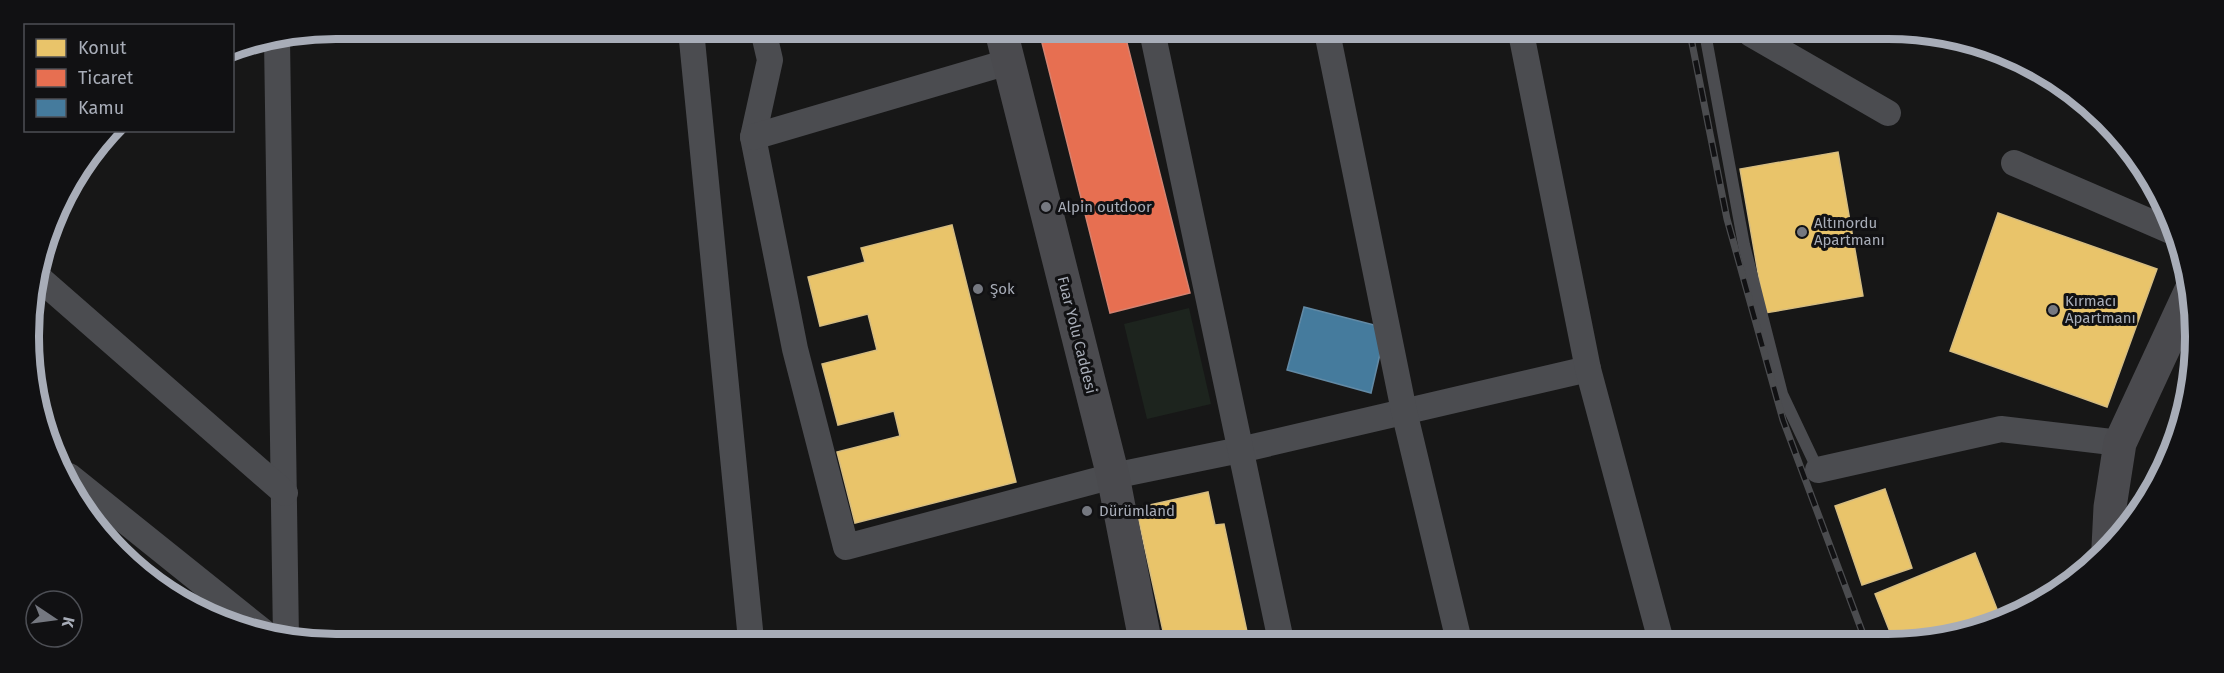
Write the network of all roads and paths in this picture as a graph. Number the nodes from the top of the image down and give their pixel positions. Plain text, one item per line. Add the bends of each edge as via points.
1 (692, 39) edge
2 (766, 39) edge
3 (1003, 39) edge
4 (1153, 39) edge
5 (1328, 39) edge
6 (1522, 39) edge
7 (1706, 39) edge
8 (1760, 39) edge
9 (278, 45) edge
10 (1008, 62) junction
11 (1888, 113) dead end
12 (753, 137) junction
13 (2014, 163) dead end
14 (2164, 228) edge
15 (44, 283) edge
16 (2183, 307) edge
17 (1588, 369) junction
18 (1404, 411) junction
19 (2120, 443) junction
20 (1240, 450) junction
21 (1818, 470) joint
22 (1113, 477) junction
23 (78, 483) edge
24 (285, 493) junction
25 (2109, 536) edge
26 (249, 621) edge
27 (286, 629) edge
28 (750, 634) edge
29 (1144, 634) edge
30 (1279, 634) edge
31 (1457, 634) edge
32 (1659, 634) edge

1 - 28 street
2 - 12 street via 770,60
3 - 10 main road, Fuar Yolu Caddesi
4 - 20 street
5 - 18 street
6 - 17 street
7 - 21 lane via 1744,245 1782,394
8 - 11 street
9 - 24 street
10 - 12 street
10 - 22 main road, Fuar Yolu Caddesi
12 - 22 street via 795,349 846,547
13 - 14 street
15 - 24 street
16 - 19 main road
17 - 18 street
17 - 32 street
18 - 20 street
18 - 31 street
19 - 21 street via 2001,429
19 - 25 main road
20 - 22 street
20 - 30 street
22 - 29 main road, Fuar Yolu Caddesi
23 - 26 street
24 - 27 street

